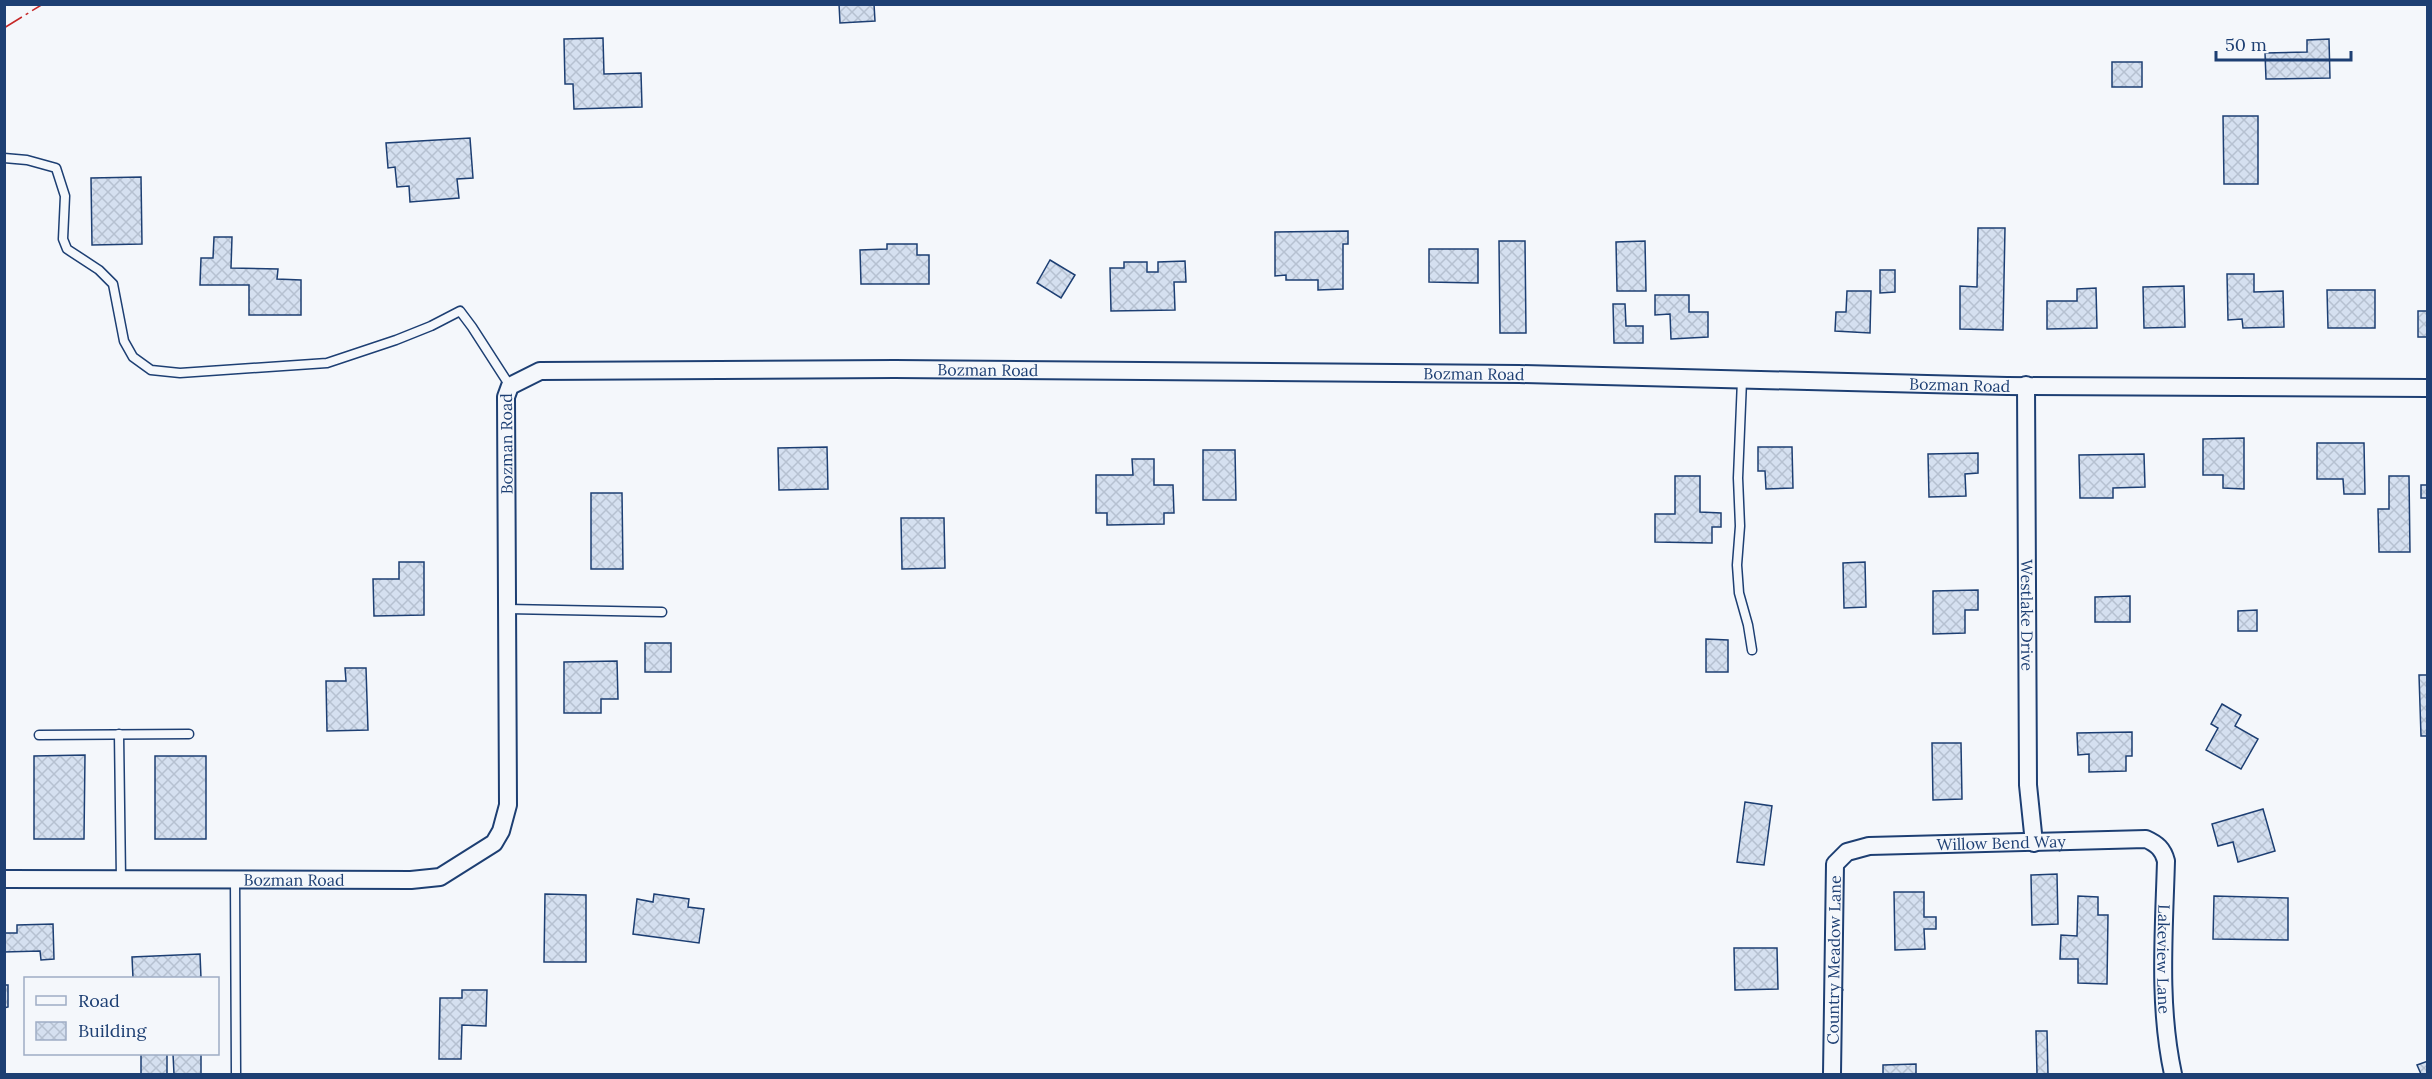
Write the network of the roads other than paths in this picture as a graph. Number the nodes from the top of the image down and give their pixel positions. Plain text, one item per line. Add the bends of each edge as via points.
1 (4, 158) edge
2 (1742, 380) junction
3 (2026, 385) junction
4 (510, 386) junction
5 (2427, 388) edge
6 (506, 609) junction
7 (662, 612) dead end
8 (1752, 650) dead end
9 (119, 734) junction
10 (189, 734) dead end
11 (39, 735) dead end
12 (2034, 843) junction
13 (2156, 844) joint
14 (1847, 852) joint
15 (4, 879) edge
16 (121, 879) junction
17 (235, 879) junction
18 (236, 1074) edge
19 (1832, 1074) edge
20 (2173, 1074) edge

1 - 4 lane via 56,168 65,196 63,239 67,249 113,284 124,341 133,357 151,370 180,373 327,363 405,337 460,311
2 - 3 street, Bozman Road
2 - 4 street, Bozman Road via 1519,374 895,369 540,371
2 - 8 lane via 1737,565
3 - 5 street, Bozman Road
3 - 12 street, Westlake Drive via 2028,786
4 - 6 street, Bozman Road via 505,422
6 - 7 lane
6 - 17 street, Bozman Road via 508,805 494,843 440,877
9 - 10 lane
9 - 11 lane
9 - 16 lane
12 - 13 street, Willow Bend Way via 2146,839
12 - 14 street, Willow Bend Way via 1869,846
13 - 20 street, Lakeview Lane via 2166,861 2163,956 2168,1051
14 - 19 street, Country Meadow Lane via 1835,864
15 - 16 street, Bozman Road
16 - 17 street, Bozman Road
17 - 18 lane

